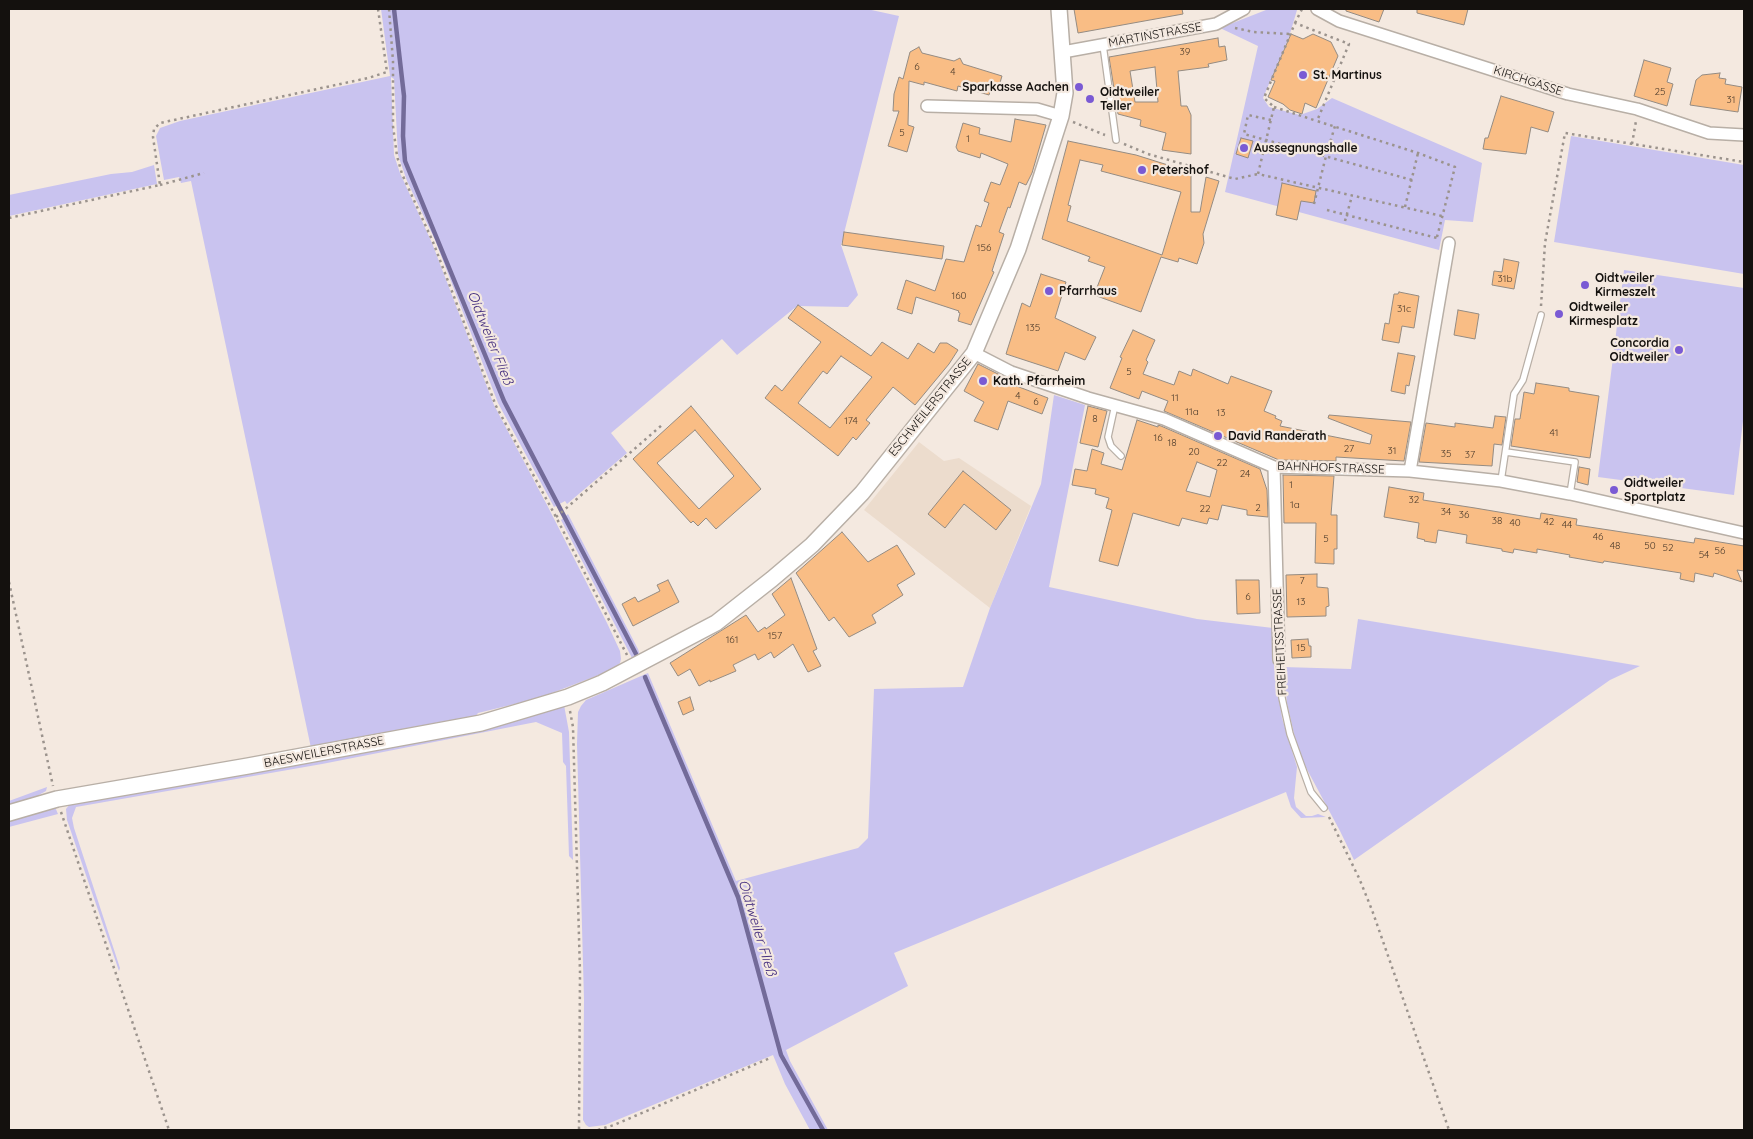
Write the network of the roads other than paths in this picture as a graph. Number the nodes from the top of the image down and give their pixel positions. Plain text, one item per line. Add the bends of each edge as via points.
1 (1059, 9) edge
2 (1244, 9) edge
3 (1317, 9) edge
4 (1104, 44) junction
5 (1063, 52) junction
6 (927, 106) dead end
7 (1061, 116) junction
8 (1744, 135) edge
9 (1116, 140) road end
10 (1449, 243) road end
11 (1541, 315) road end
12 (974, 352) junction
13 (1115, 405) junction
14 (1506, 452) junction
15 (1121, 456) dead end
16 (1274, 467) junction
17 (1410, 471) junction
18 (1501, 481) junction
19 (1570, 494) junction
20 (1744, 533) edge
21 (1279, 660) joint
22 (633, 668) joint
23 (1324, 808) road end
24 (9, 813) edge

1 - 5 street, ESCHWEILERSTRASSE
2 - 4 street, MARTINSTRASSE via 1216,24
3 - 8 street, KIRCHGASSE via 1339,21 1559,91 1637,109 1709,133
4 - 5 street, MARTINSTRASSE
4 - 9 lane
5 - 7 street, ESCHWEILERSTRASSE via 1065,93
6 - 7 street via 1038,109
7 - 12 street, ESCHWEILERSTRASSE via 1018,249
10 - 17 street
11 - 14 lane via 1523,380 1514,394
12 - 13 street, BAHNHOFSTRASSE via 1011,372
12 - 22 street, ESCHWEILERSTRASSE via 862,492 812,545 716,623
13 - 15 lane via 1108,437 1111,446
13 - 16 street, BAHNHOFSTRASSE via 1164,419
14 - 18 lane
14 - 19 lane via 1575,462
16 - 17 street, BAHNHOFSTRASSE
16 - 21 street, FREIHEITSSTRASSE
17 - 18 street, BAHNHOFSTRASSE
18 - 19 street, BAHNHOFSTRASSE
19 - 20 street, BAHNHOFSTRASSE
21 - 23 lane, FREIHEITSSTRASSE via 1282,698 1290,734 1311,792
22 - 24 street, BAESWEILERSTRASSE via 568,697 481,722 57,799

